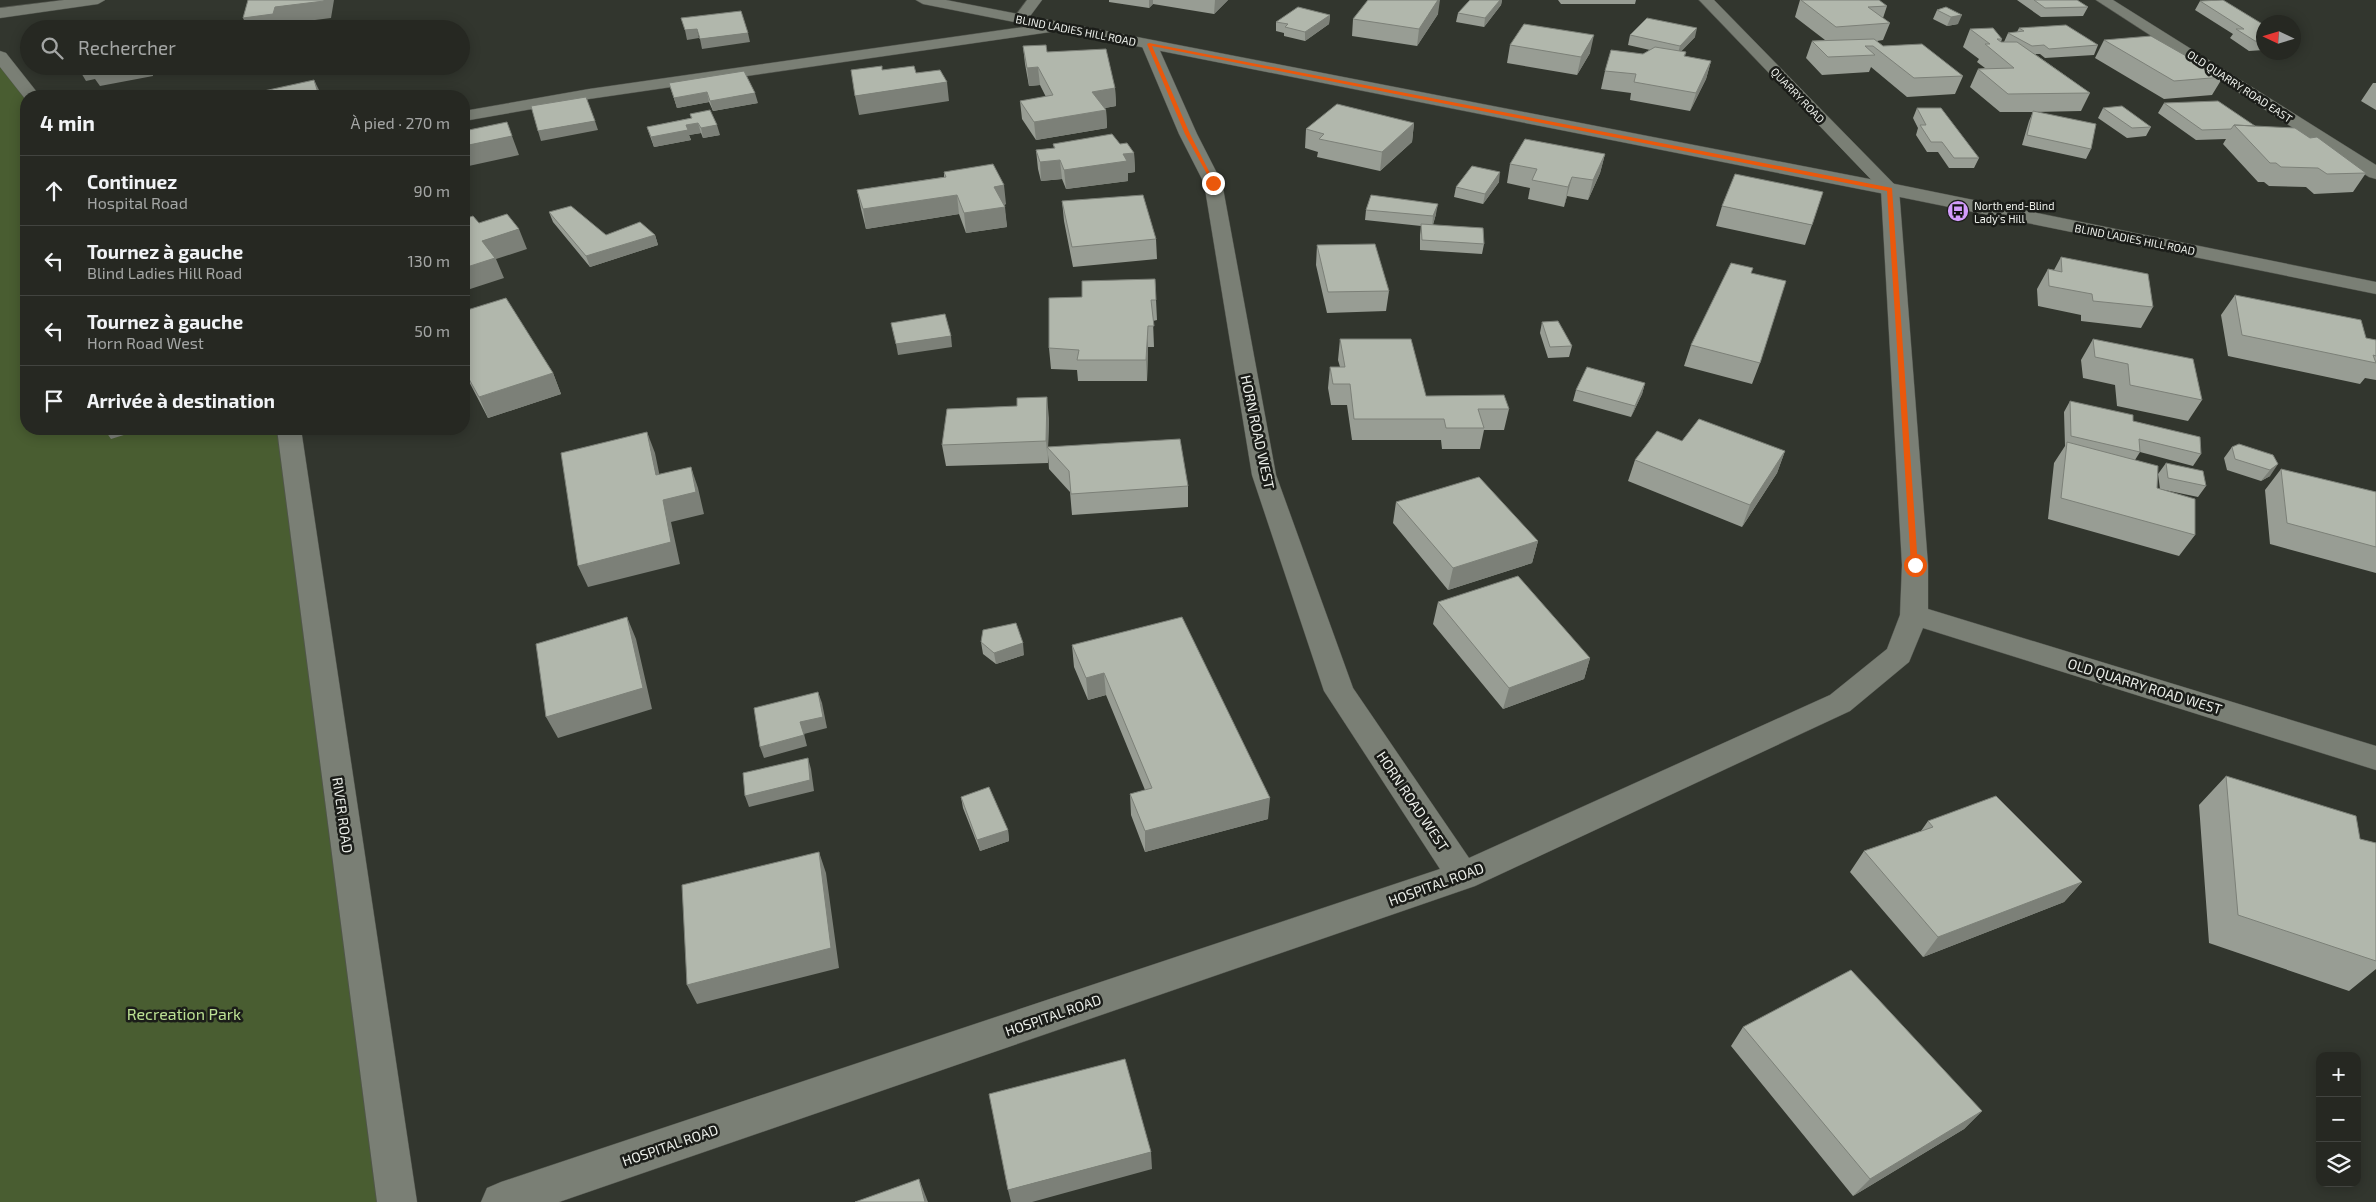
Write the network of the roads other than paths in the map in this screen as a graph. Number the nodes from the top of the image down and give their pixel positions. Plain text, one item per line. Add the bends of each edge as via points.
1 (98, 0) edge
2 (923, 0) edge
3 (1035, 0) edge
4 (1706, 0) edge
5 (2103, 0) edge
6 (0, 12) edge
7 (1020, 20) junction
8 (1059, 26) junction
9 (1149, 44) junction
10 (0, 56) edge
11 (27, 90) edge
12 (470, 115) edge
13 (2376, 174) edge
14 (1890, 189) junction
15 (2376, 288) edge
16 (291, 435) edge
17 (1914, 615) junction
18 (2376, 758) edge
19 (1463, 876) junction
20 (397, 1202) edge
21 (502, 1202) edge

1 - 6 street
2 - 7 street, BLIND LADIES HILL ROAD
3 - 7 street
4 - 14 street, QUARRY ROAD
5 - 13 street, OLD QUARRY ROAD EAST
7 - 8 street, BLIND LADIES HILL ROAD
8 - 9 street, BLIND LADIES HILL ROAD
8 - 12 street via 589,94
9 - 14 street, BLIND LADIES HILL ROAD
9 - 19 street, HORN ROAD WEST via 1213,183 1264,475 1339,691
10 - 11 street
14 - 15 street, BLIND LADIES HILL ROAD
14 - 17 street, HOSPITAL ROAD via 1915,565
16 - 20 street, RIVER ROAD
17 - 18 street, OLD QUARRY ROAD WEST
17 - 19 street, HOSPITAL ROAD via 1899,655 1840,703
19 - 21 street, HOSPITAL ROAD

